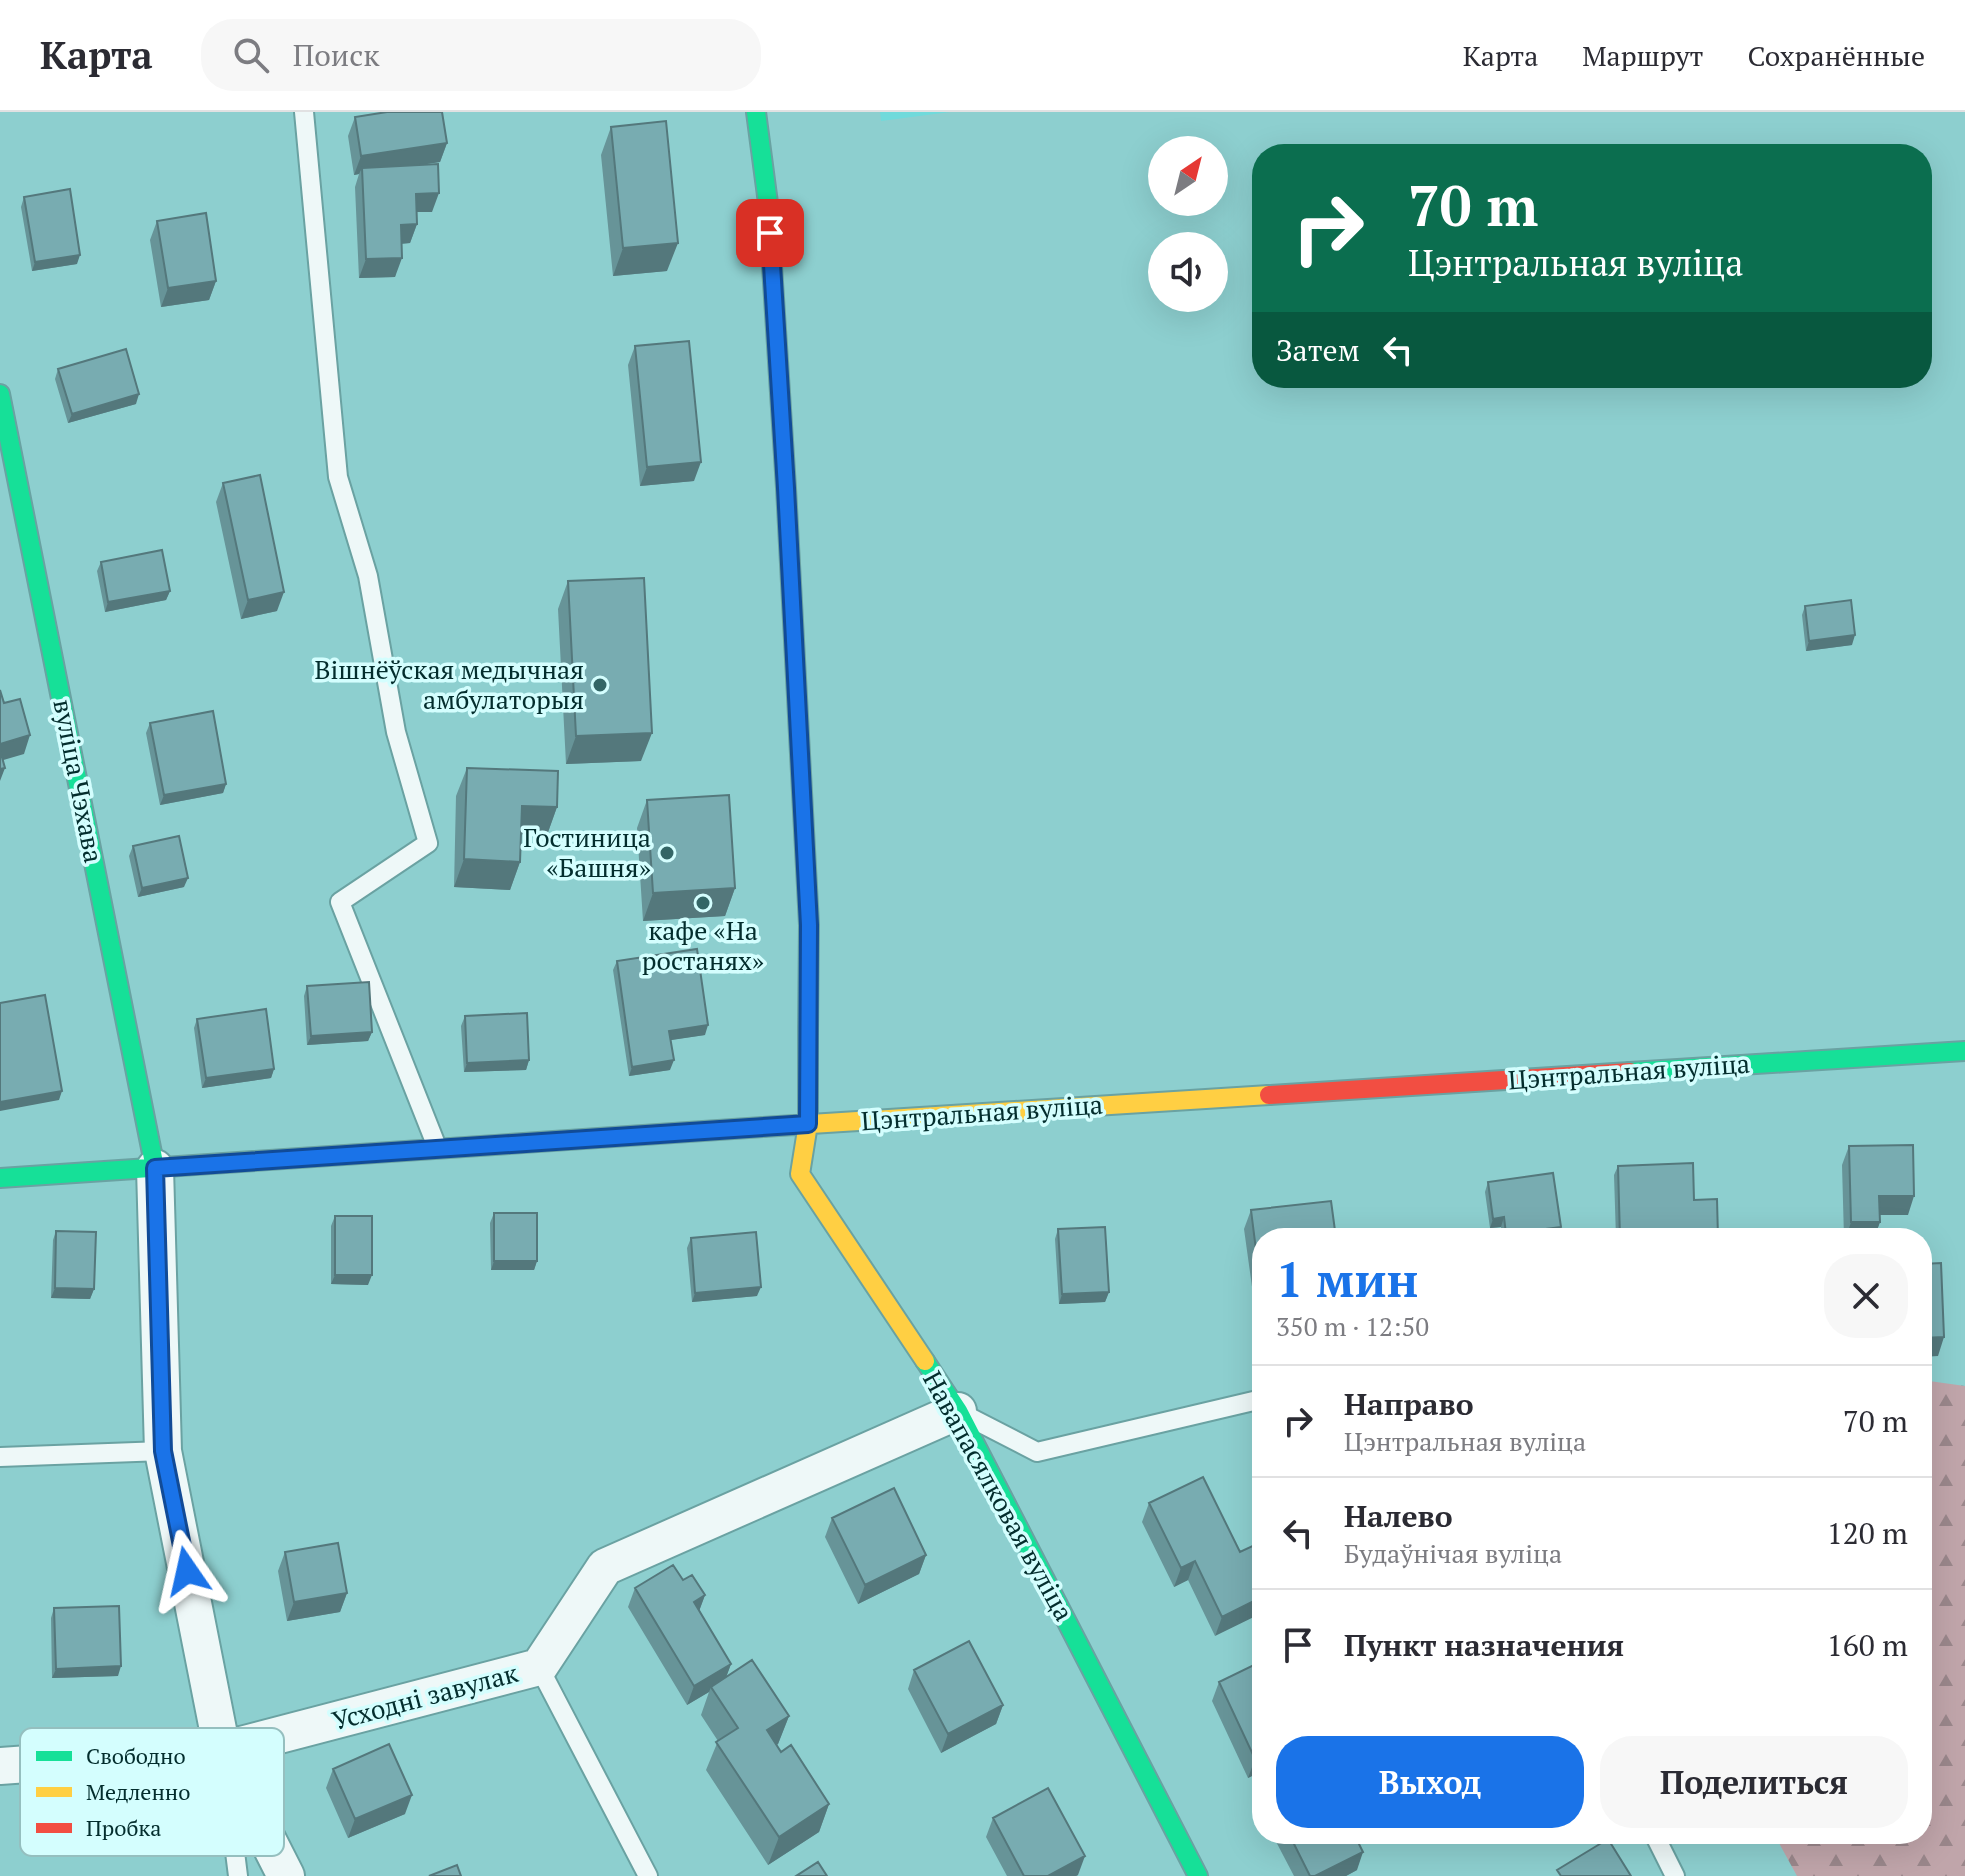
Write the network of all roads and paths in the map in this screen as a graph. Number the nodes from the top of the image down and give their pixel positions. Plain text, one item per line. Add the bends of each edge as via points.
1 (304, 112) edge
2 (756, 112) edge
3 (0, 394) edge
4 (1965, 1051) edge
5 (808, 1124) junction
6 (438, 1149) junction
7 (155, 1168) junction
8 (0, 1178) edge
9 (1252, 1401) edge
10 (958, 1411) junction
11 (163, 1451) junction
12 (0, 1457) edge
13 (539, 1667) junction
14 (218, 1728) edge
15 (284, 1734) edge
16 (20, 1765) edge
17 (0, 1766) edge
18 (1659, 1844) edge
19 (235, 1856) edge
20 (276, 1856) edge
21 (238, 1876) edge
22 (286, 1876) edge
23 (648, 1876) edge
24 (1198, 1876) edge
25 (1675, 1876) edge

1 - 6 lane via 338,477 368,576 396,732 428,843 340,902
2 - 5 street, Навапасялковая вуліца via 768,203 809,925
3 - 7 street, вуліца Чэхава
4 - 5 street, Цэнтральная вуліца
5 - 6 street, Цэнтральная вуліца
5 - 10 street, Навапасялковая вуліца via 800,1174
6 - 7 street, Цэнтральная вуліца
7 - 8 street, Цэнтральная вуліца
7 - 11 street
9 - 10 lane via 1037,1452
10 - 13 street, Усходні завулак via 605,1567
10 - 24 street, Навапасялковая вуліца
11 - 12 lane
11 - 14 street
13 - 15 street, Усходні завулак
13 - 23 lane
16 - 17 street, Усходні завулак
18 - 25 lane
19 - 21 lane
20 - 22 street

